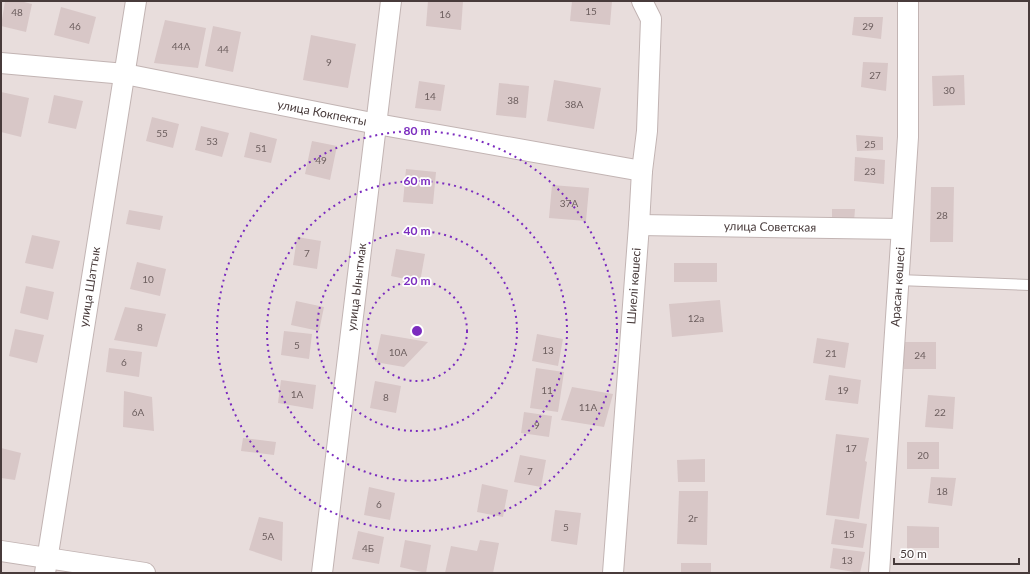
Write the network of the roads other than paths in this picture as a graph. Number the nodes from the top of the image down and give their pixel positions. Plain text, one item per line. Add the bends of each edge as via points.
1 (136, 1) edge
2 (391, 1) edge
3 (642, 1) edge
4 (908, 1) edge
5 (1, 62) edge
6 (125, 74) junction
7 (377, 124) junction
8 (642, 171) junction
9 (639, 225) junction
10 (901, 229) junction
11 (898, 280) junction
12 (1029, 285) edge
13 (1, 551) edge
14 (46, 565) edge
15 (145, 573) edge
16 (322, 573) edge
17 (613, 573) edge
18 (879, 573) edge

1 - 6 street, улица Шаттык
2 - 7 street, улица Ынытмак
3 - 8 street, Шиелі көшесі via 651,19 647,131
4 - 10 street, Арасан көшесі via 908,137
5 - 6 street, улица Кокпекты
6 - 7 street, улица Кокпекты
6 - 14 street, улица Шаттык
7 - 8 street, улица Кокпекты
7 - 16 street, улица Ынытмак
8 - 9 street, Шиелі көшесі
9 - 10 street, улица Советская
9 - 17 street, Шиелі көшесі
10 - 11 street, Арасан көшесі
11 - 12 lane
11 - 18 street, Арасан көшесі
13 - 14 street
14 - 15 street

